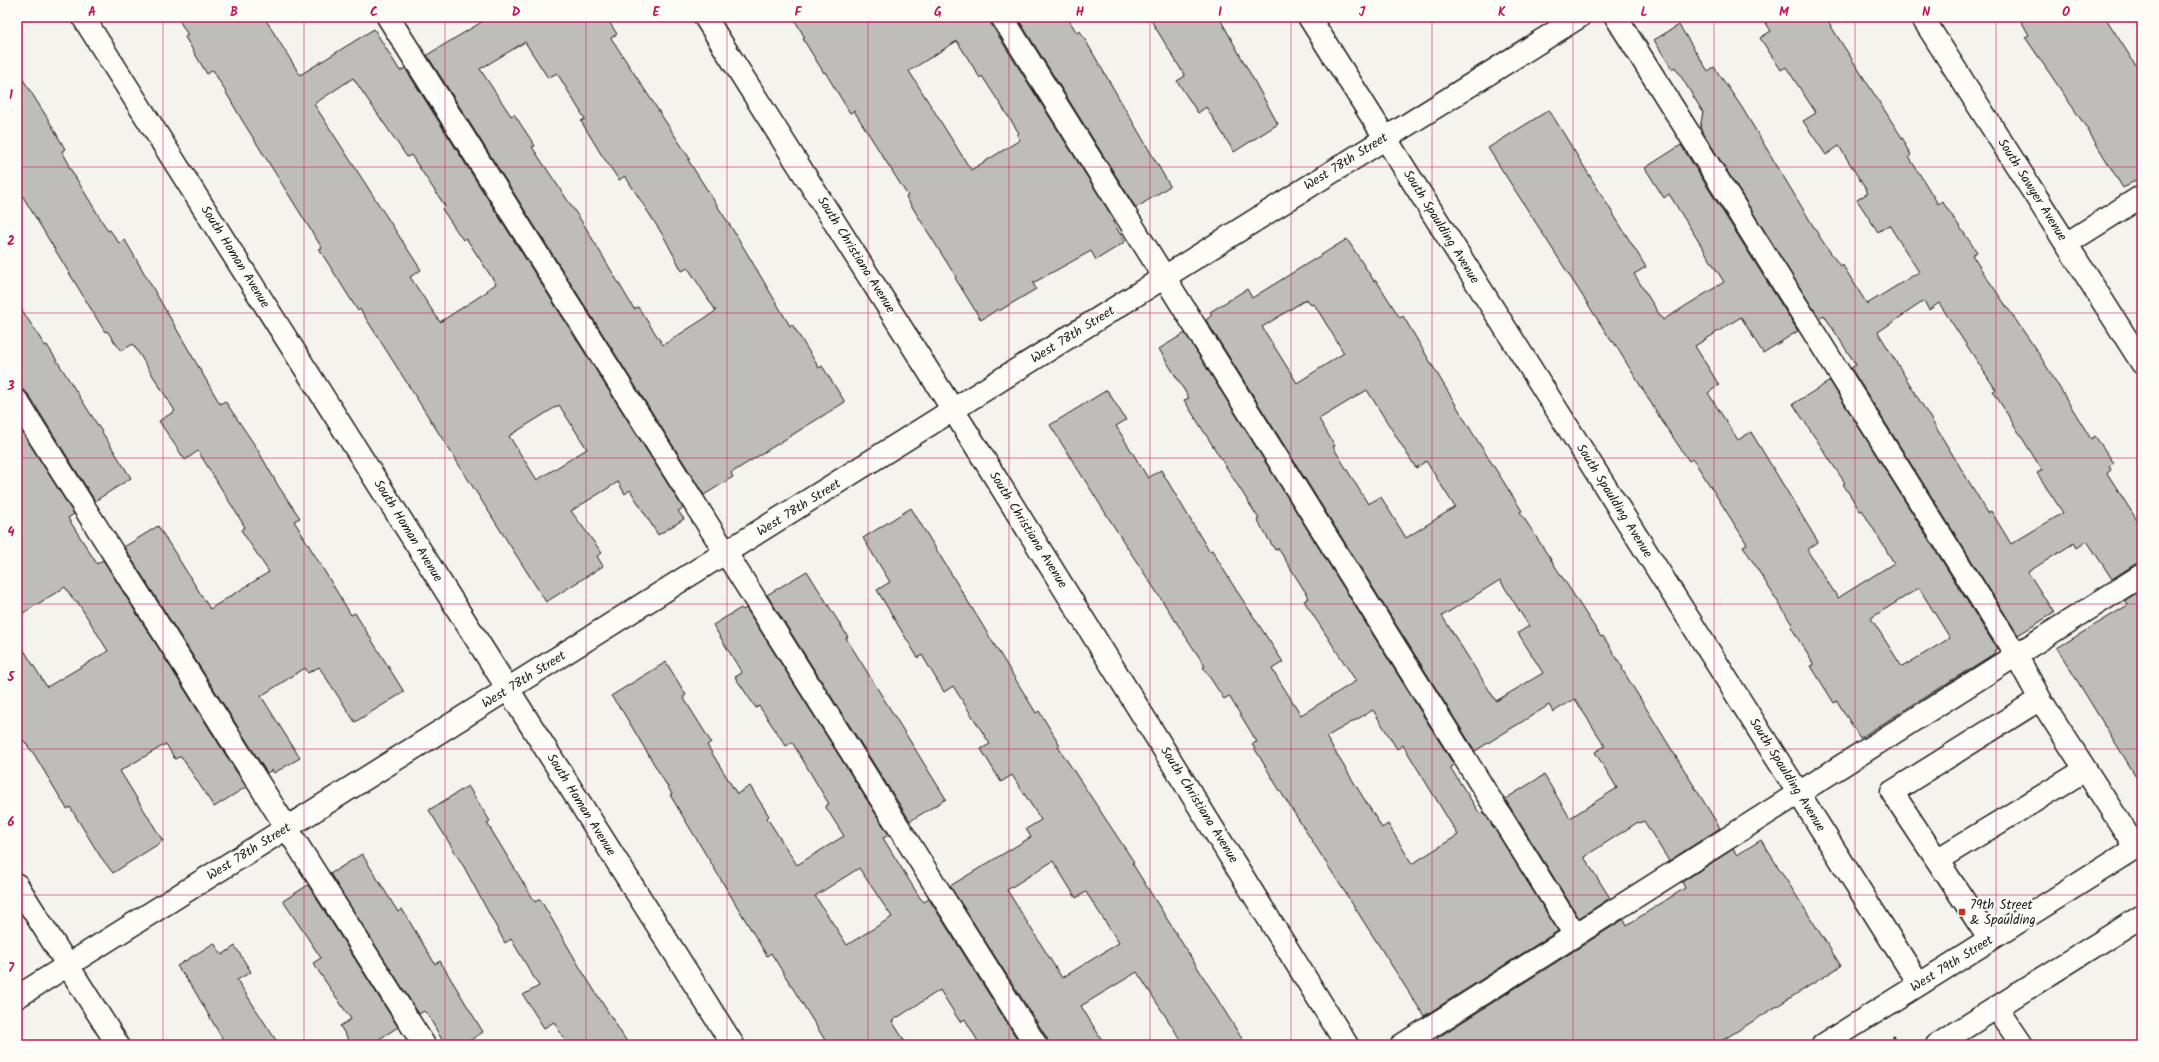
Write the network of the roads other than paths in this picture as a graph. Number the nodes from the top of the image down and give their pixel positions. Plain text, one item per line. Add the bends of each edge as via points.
1 (83, 17) edge
2 (388, 17) edge
3 (705, 17) edge
4 (1002, 17) edge
5 (1309, 17) edge
6 (1579, 17) edge
7 (1616, 17) edge
8 (1922, 17) edge
9 (1385, 137) junction
10 (2142, 196) edge
11 (2066, 244) junction
12 (1165, 276) junction
13 (2142, 363) edge
14 (17, 401) edge
15 (954, 411) junction
16 (726, 553) junction
17 (2142, 575) edge
18 (2016, 655) junction
19 (509, 690) junction
20 (2040, 699) junction
21 (2085, 770) junction
22 (1798, 793) junction
23 (287, 829) junction
24 (2139, 846) edge
25 (1937, 860) junction
26 (17, 885) edge
27 (2142, 916) edge
28 (1575, 934) junction
29 (1990, 940) junction
30 (67, 965) junction
31 (1919, 984) junction
32 (17, 997) edge
33 (1997, 1008) junction
34 (118, 1045) edge
35 (424, 1045) edge
36 (733, 1045) edge
37 (1036, 1045) edge
38 (1347, 1045) edge
39 (1402, 1045) edge
40 (1823, 1045) edge
41 (1937, 1045) edge
42 (2022, 1045) edge

1 - 19 street, South Homan Avenue
2 - 16 street
3 - 15 street, South Christiana Avenue
4 - 12 street
5 - 9 street, South Spaulding Avenue
6 - 9 street, West 78th Street
7 - 18 street
8 - 11 street, South Sawyer Avenue
9 - 12 street, West 78th Street
9 - 22 street, South Spaulding Avenue
10 - 11 street
11 - 13 street, South Sawyer Avenue
12 - 15 street, West 78th Street
12 - 28 street
14 - 23 street
15 - 16 street, West 78th Street
15 - 38 street, South Christiana Avenue
16 - 19 street, West 78th Street
16 - 37 street
17 - 18 street
18 - 20 street
18 - 22 street
19 - 23 street, West 78th Street
19 - 36 street, South Homan Avenue
20 - 21 street
20 - 25 street via 1892,792
21 - 24 street
21 - 25 street
22 - 28 street
22 - 31 street, South Spaulding Avenue
23 - 30 street, West 78th Street
23 - 35 street
24 - 29 street, West 79th Street
25 - 29 street
26 - 30 street
27 - 33 street
28 - 39 street
29 - 31 street, West 79th Street
30 - 32 street, West 78th Street
30 - 34 street
31 - 40 street, West 79th Street
33 - 41 street
33 - 42 street

